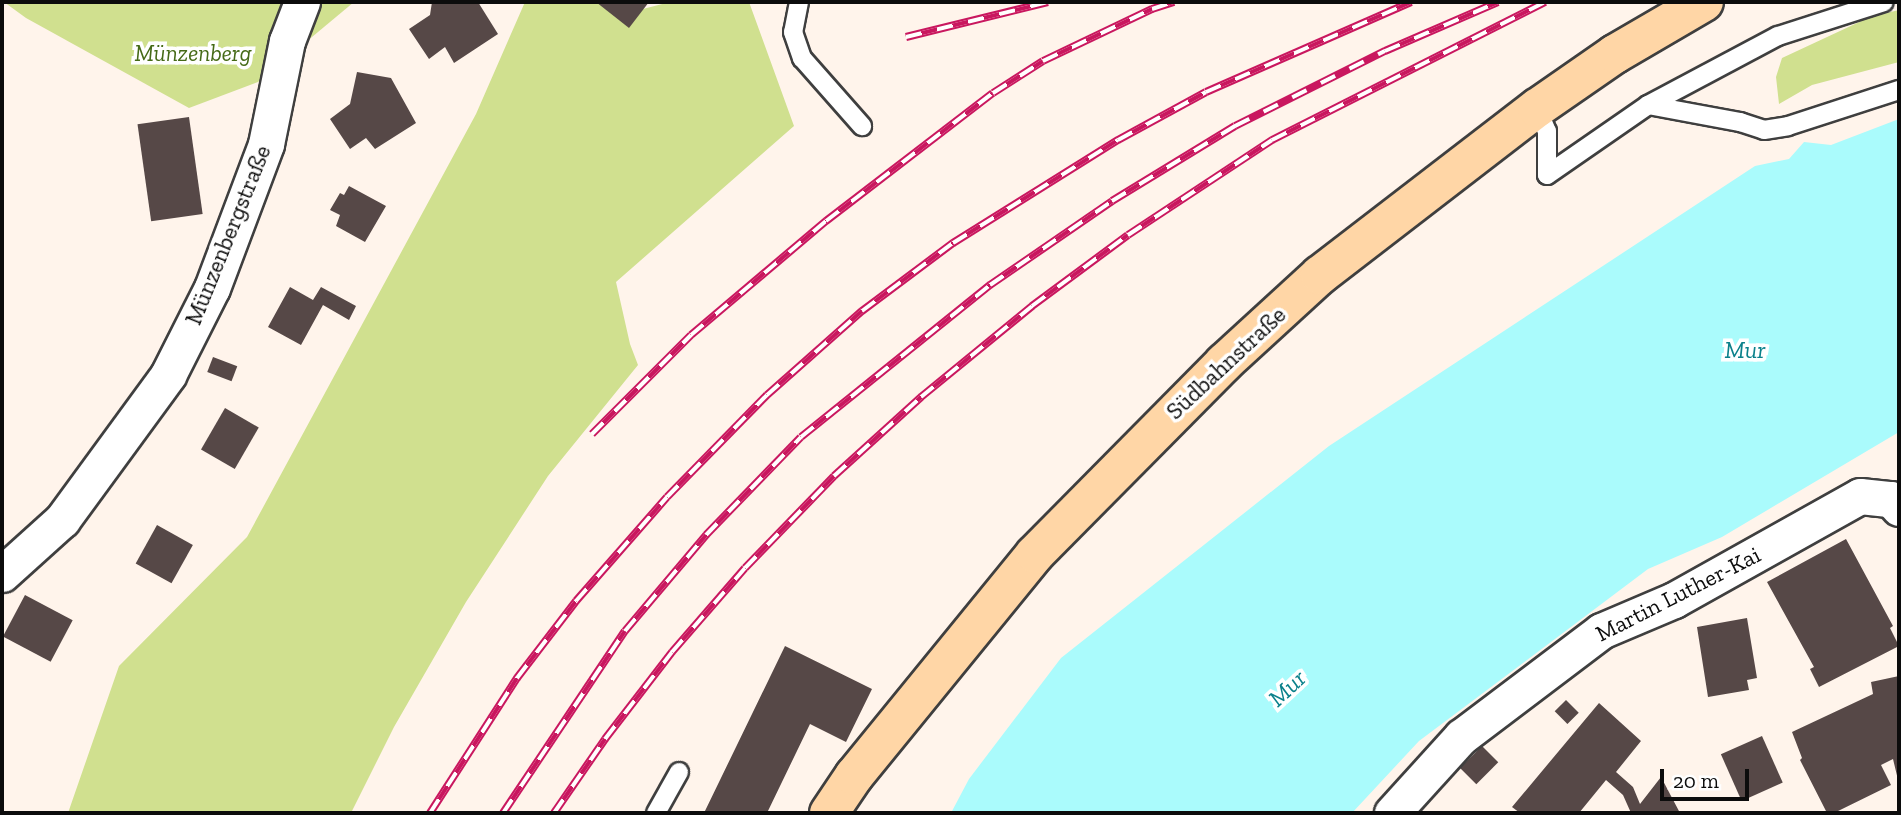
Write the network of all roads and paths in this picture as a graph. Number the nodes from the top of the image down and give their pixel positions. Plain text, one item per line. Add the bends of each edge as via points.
1 (302, 2) edge
2 (799, 2) edge
3 (1704, 2) edge
4 (1884, 2) edge
5 (1899, 90) edge
6 (1648, 105) junction
7 (1537, 108) junction
8 (862, 126) dead end
9 (1895, 504) edge
10 (2, 574) edge
11 (679, 772) dead end
12 (656, 813) edge
13 (829, 813) edge
14 (1392, 813) edge

1 - 10 street, Münzenbergstraße via 287,41 266,144 212,288 168,375 62,520
2 - 8 lane via 793,32 802,58
3 - 7 main road, Südbahnstraße via 1615,54
4 - 6 lane via 1778,36
5 - 6 lane via 1764,130
6 - 7 lane via 1547,175 1547,131
7 - 13 main road, Südbahnstraße via 1320,275 1126,459 1035,554
9 - 14 street, Martin Luther-Kai via 1860,496 1674,600 1601,631 1461,737
11 - 12 lane

